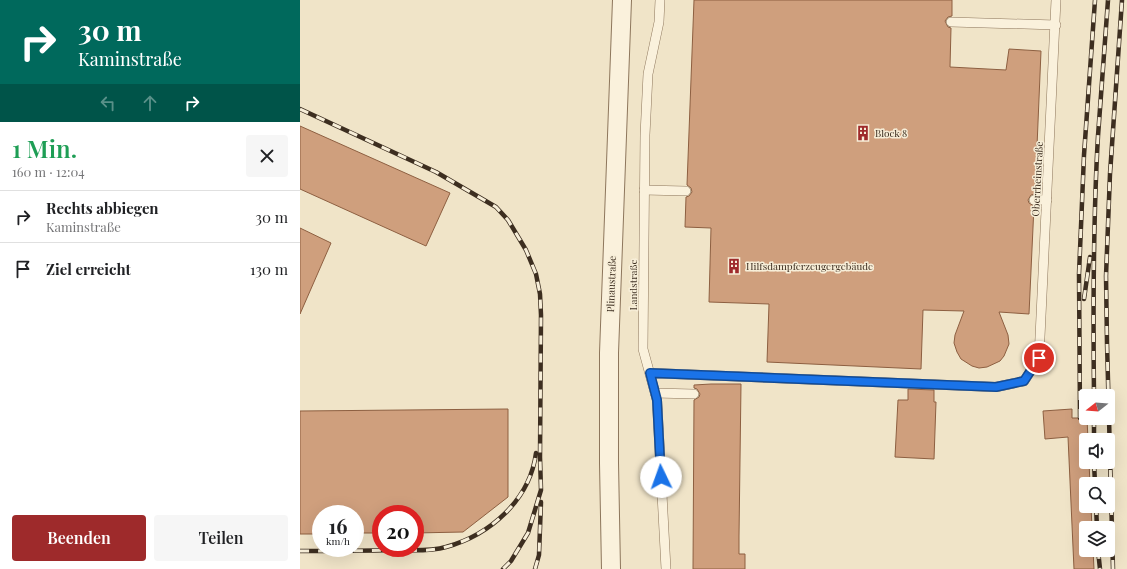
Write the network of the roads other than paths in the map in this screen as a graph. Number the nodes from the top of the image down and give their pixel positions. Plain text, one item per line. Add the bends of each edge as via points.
1 (622, 0) edge
2 (660, 0) edge
3 (1056, 0) edge
4 (952, 22) dead end
5 (1056, 25) junction
6 (644, 190) junction
7 (686, 192) dead end
8 (1034, 200) dead end
9 (1047, 200) junction
10 (650, 373) junction
11 (655, 393) junction
12 (694, 394) dead end
13 (611, 569) edge
14 (666, 569) edge

1 - 13 street, Plinaustraße via 609,353
2 - 6 lane, Landstraße via 659,22 648,74
3 - 5 lane, Oberrheinstraße
4 - 5 lane
5 - 9 lane, Oberrheinstraße
6 - 7 lane
6 - 10 lane, Landstraße via 644,349
8 - 9 lane
9 - 10 lane, Oberrheinstraße via 1039,358 1024,381 996,387
10 - 11 lane, Landstraße
11 - 12 lane
11 - 14 lane, Landstraße

